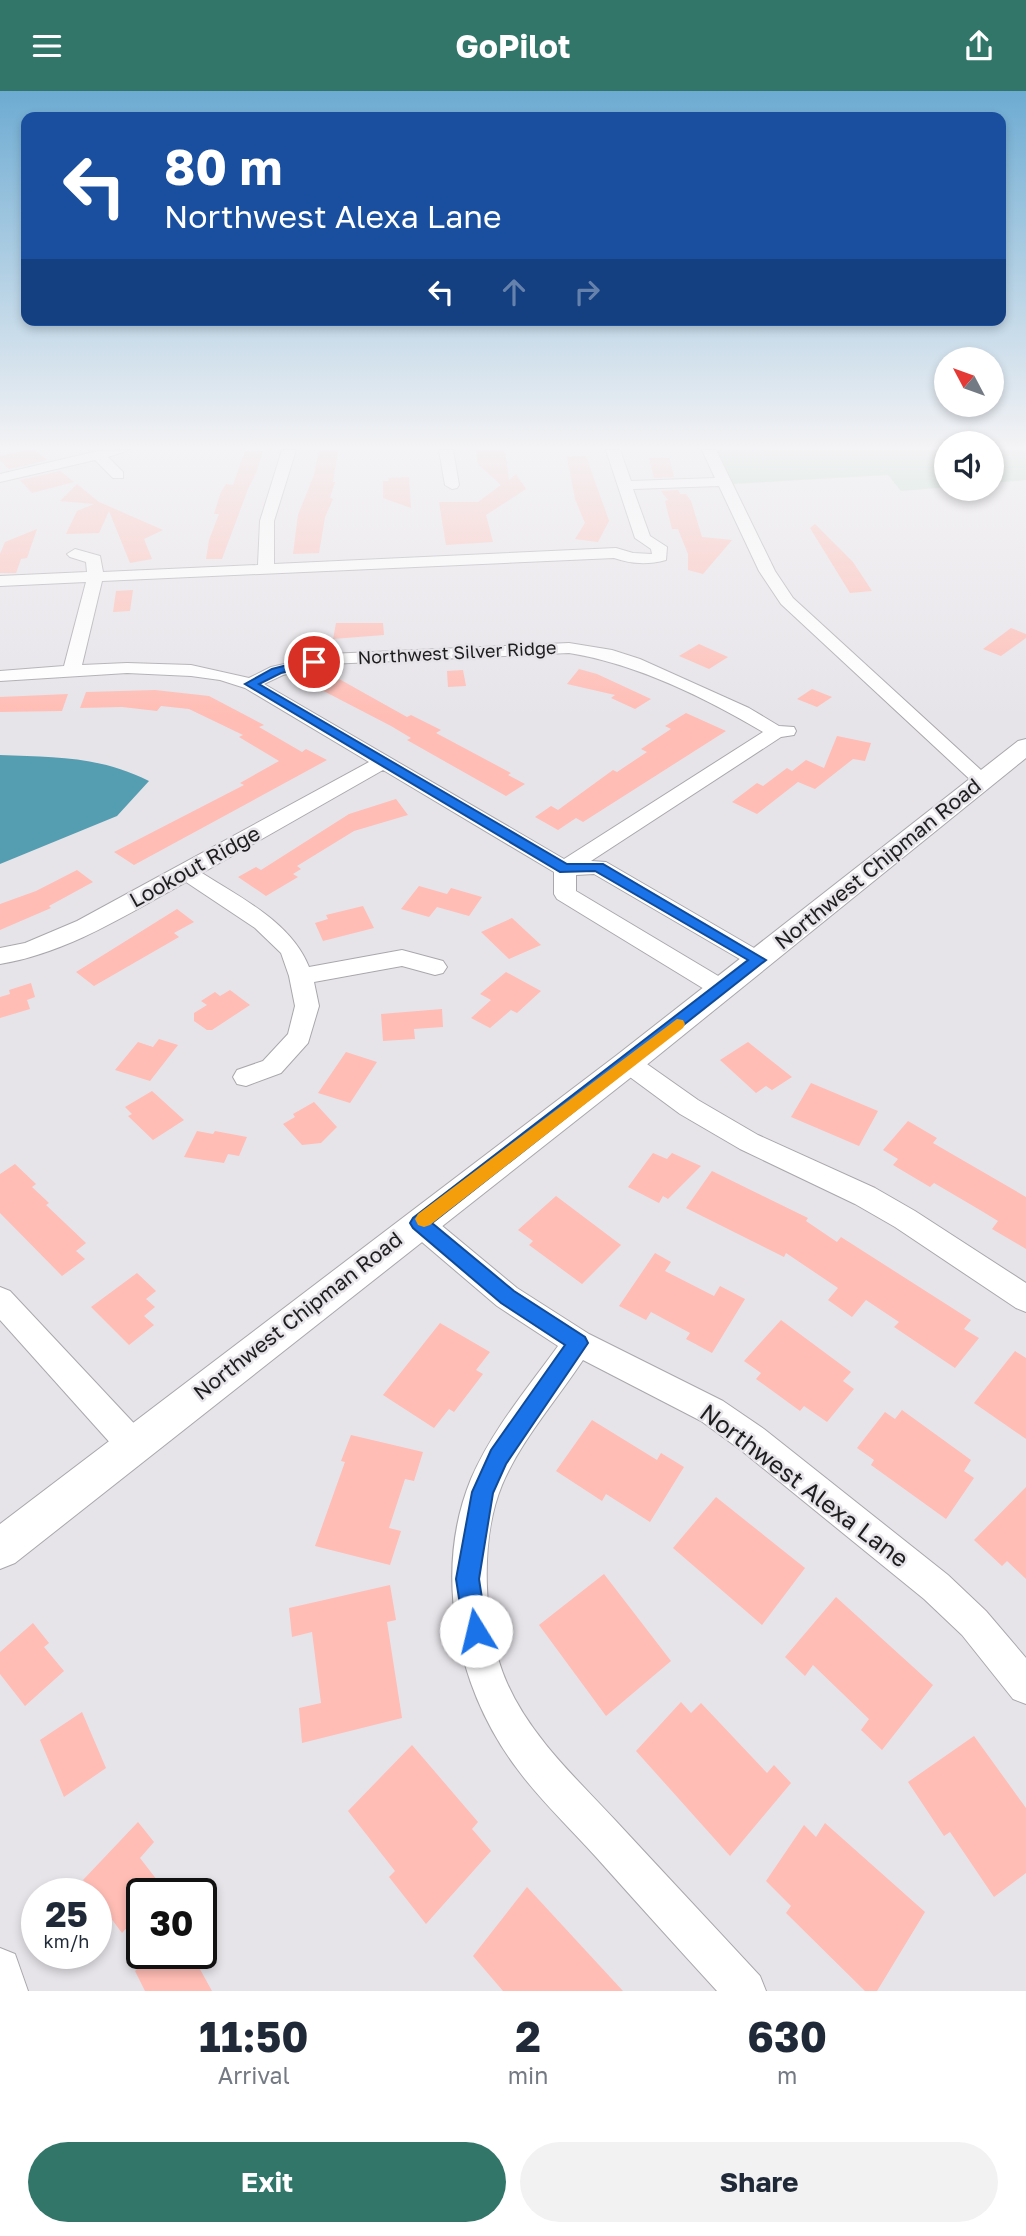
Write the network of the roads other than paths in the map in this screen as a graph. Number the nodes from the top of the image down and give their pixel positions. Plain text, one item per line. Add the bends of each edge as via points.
1 (267, 539) edge
2 (644, 539) edge
3 (751, 539) edge
4 (75, 554) dead end
5 (266, 568) junction
6 (94, 577) junction
7 (0, 581) edge
8 (71, 672) junction
9 (0, 676) edge
10 (251, 684) junction
11 (1026, 746) edge
12 (383, 762) junction
13 (983, 781) junction
14 (565, 869) junction
15 (188, 873) junction
16 (0, 956) edge
17 (758, 960) junction
18 (435, 967) dead end
19 (301, 976) junction
20 (722, 989) junction
21 (628, 1063) junction
22 (246, 1077) dead end
23 (419, 1223) junction
24 (1026, 1299) edge
25 (0, 1301) edge
26 (578, 1343) junction
27 (132, 1444) junction
28 (0, 1549) edge
29 (1026, 1686) edge
30 (0, 1969) edge
31 (7, 1991) edge
32 (745, 1991) edge

1 - 5 street
2 - 5 street via 659,547 660,557 637,559 616,553
3 - 13 street via 787,601
4 - 6 street via 94,559
5 - 6 street
6 - 7 street
6 - 8 street
8 - 9 street
8 - 10 street via 194,669
10 - 12 street
10 - 14 street, Northwest Silver Ridge via 276,671 329,659 569,648 634,663 782,731
11 - 13 main road, Northwest Chipman Road
12 - 14 street
12 - 15 street, Lookout Ridge
13 - 17 main road, Northwest Chipman Road
14 - 17 street via 598,867
14 - 20 street via 565,894
15 - 16 street, Lookout Ridge via 75,932
15 - 19 street via 263,923 291,950
17 - 20 main road, Northwest Chipman Road
18 - 19 street via 402,958
19 - 22 street via 307,1006 299,1037 272,1067
20 - 21 main road, Northwest Chipman Road
21 - 23 main road, Northwest Chipman Road
21 - 24 street via 749,1142 905,1219
23 - 26 street, Northwest Alexa Lane via 508,1297
23 - 27 main road, Northwest Chipman Road
25 - 27 street
26 - 29 street, Northwest Alexa Lane via 712,1411 753,1440 936,1587 974,1623
26 - 32 street via 498,1457 482,1492 467,1579 487,1680 531,1757
27 - 28 main road, Northwest Chipman Road
30 - 31 street

